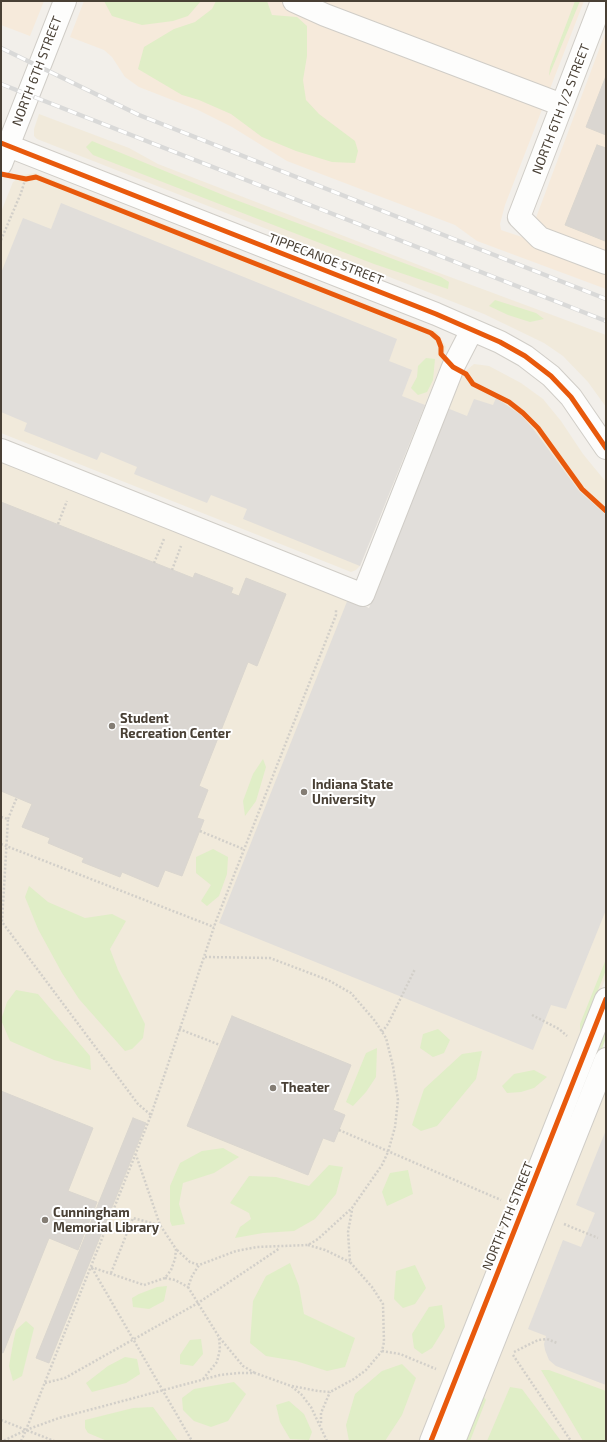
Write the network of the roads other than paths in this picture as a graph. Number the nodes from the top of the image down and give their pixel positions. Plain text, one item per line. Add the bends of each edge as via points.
1 (65, 1) edge
2 (294, 1) edge
3 (602, 1) edge
4 (562, 105) junction
5 (3, 151) edge
6 (606, 263) edge
7 (472, 330) junction
8 (606, 448) edge
9 (1, 450) edge
10 (606, 999) edge
11 (606, 1059) edge
12 (431, 1441) edge
13 (454, 1441) edge

1 - 5 street, NORTH 6TH STREET
2 - 4 street
3 - 4 street, NORTH 6TH 1/2 STREET
4 - 6 street, NORTH 6TH 1/2 STREET via 519,217 540,238
5 - 7 street, TIPPECANOE STREET via 31,155
7 - 8 street, TIPPECANOE STREET via 525,356 551,376 572,397
7 - 9 street via 453,367 363,595
10 - 12 street, NORTH 7TH STREET
11 - 13 street

